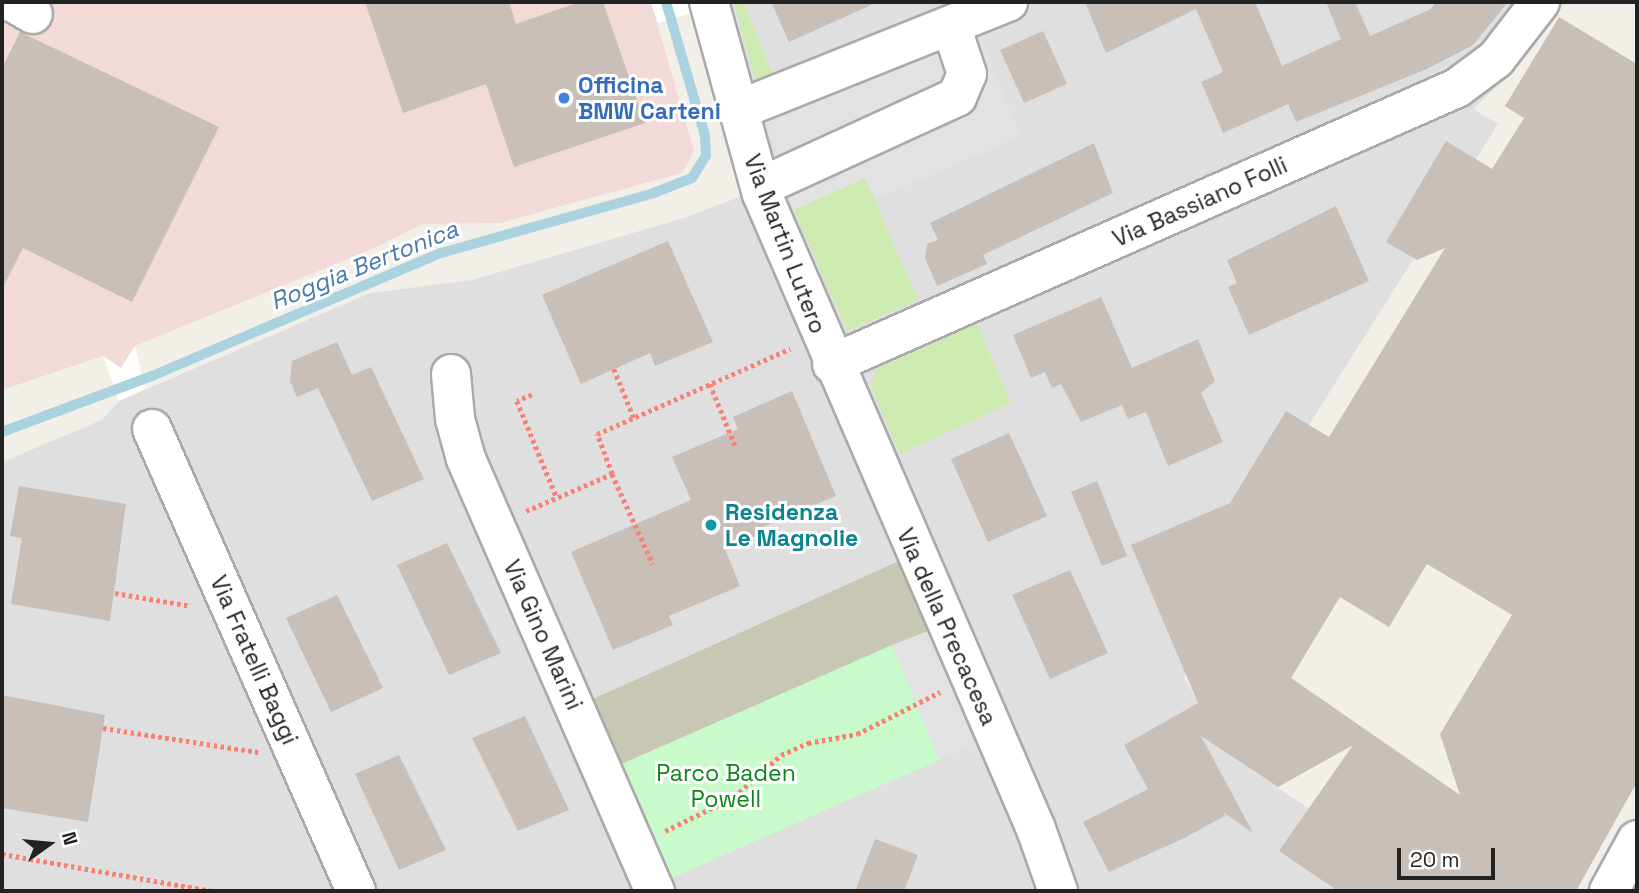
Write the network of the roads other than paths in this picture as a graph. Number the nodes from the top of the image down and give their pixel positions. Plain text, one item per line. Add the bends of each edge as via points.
1 (709, 2) edge
2 (1008, 2) edge
3 (1540, 2) edge
4 (951, 26) junction
5 (738, 110) junction
6 (760, 187) junction
7 (826, 350) junction
8 (451, 374) dead end
9 (152, 429) dead end
10 (1637, 840) edge
11 (356, 891) edge
12 (655, 891) edge
13 (1058, 891) edge
14 (1609, 891) edge

1 - 5 street, Via Martin Lutero
2 - 4 street
3 - 7 street, Via Bassiano Folli via 1496,59 1457,88
4 - 5 street
4 - 6 street via 967,74 957,97
5 - 6 street, Via Martin Lutero
6 - 7 street, Via Martin Lutero
7 - 13 street, Via della Precacesa
8 - 12 street, Via Gino Marini via 459,439
9 - 11 street, Via Fratelli Baggi
10 - 14 street

